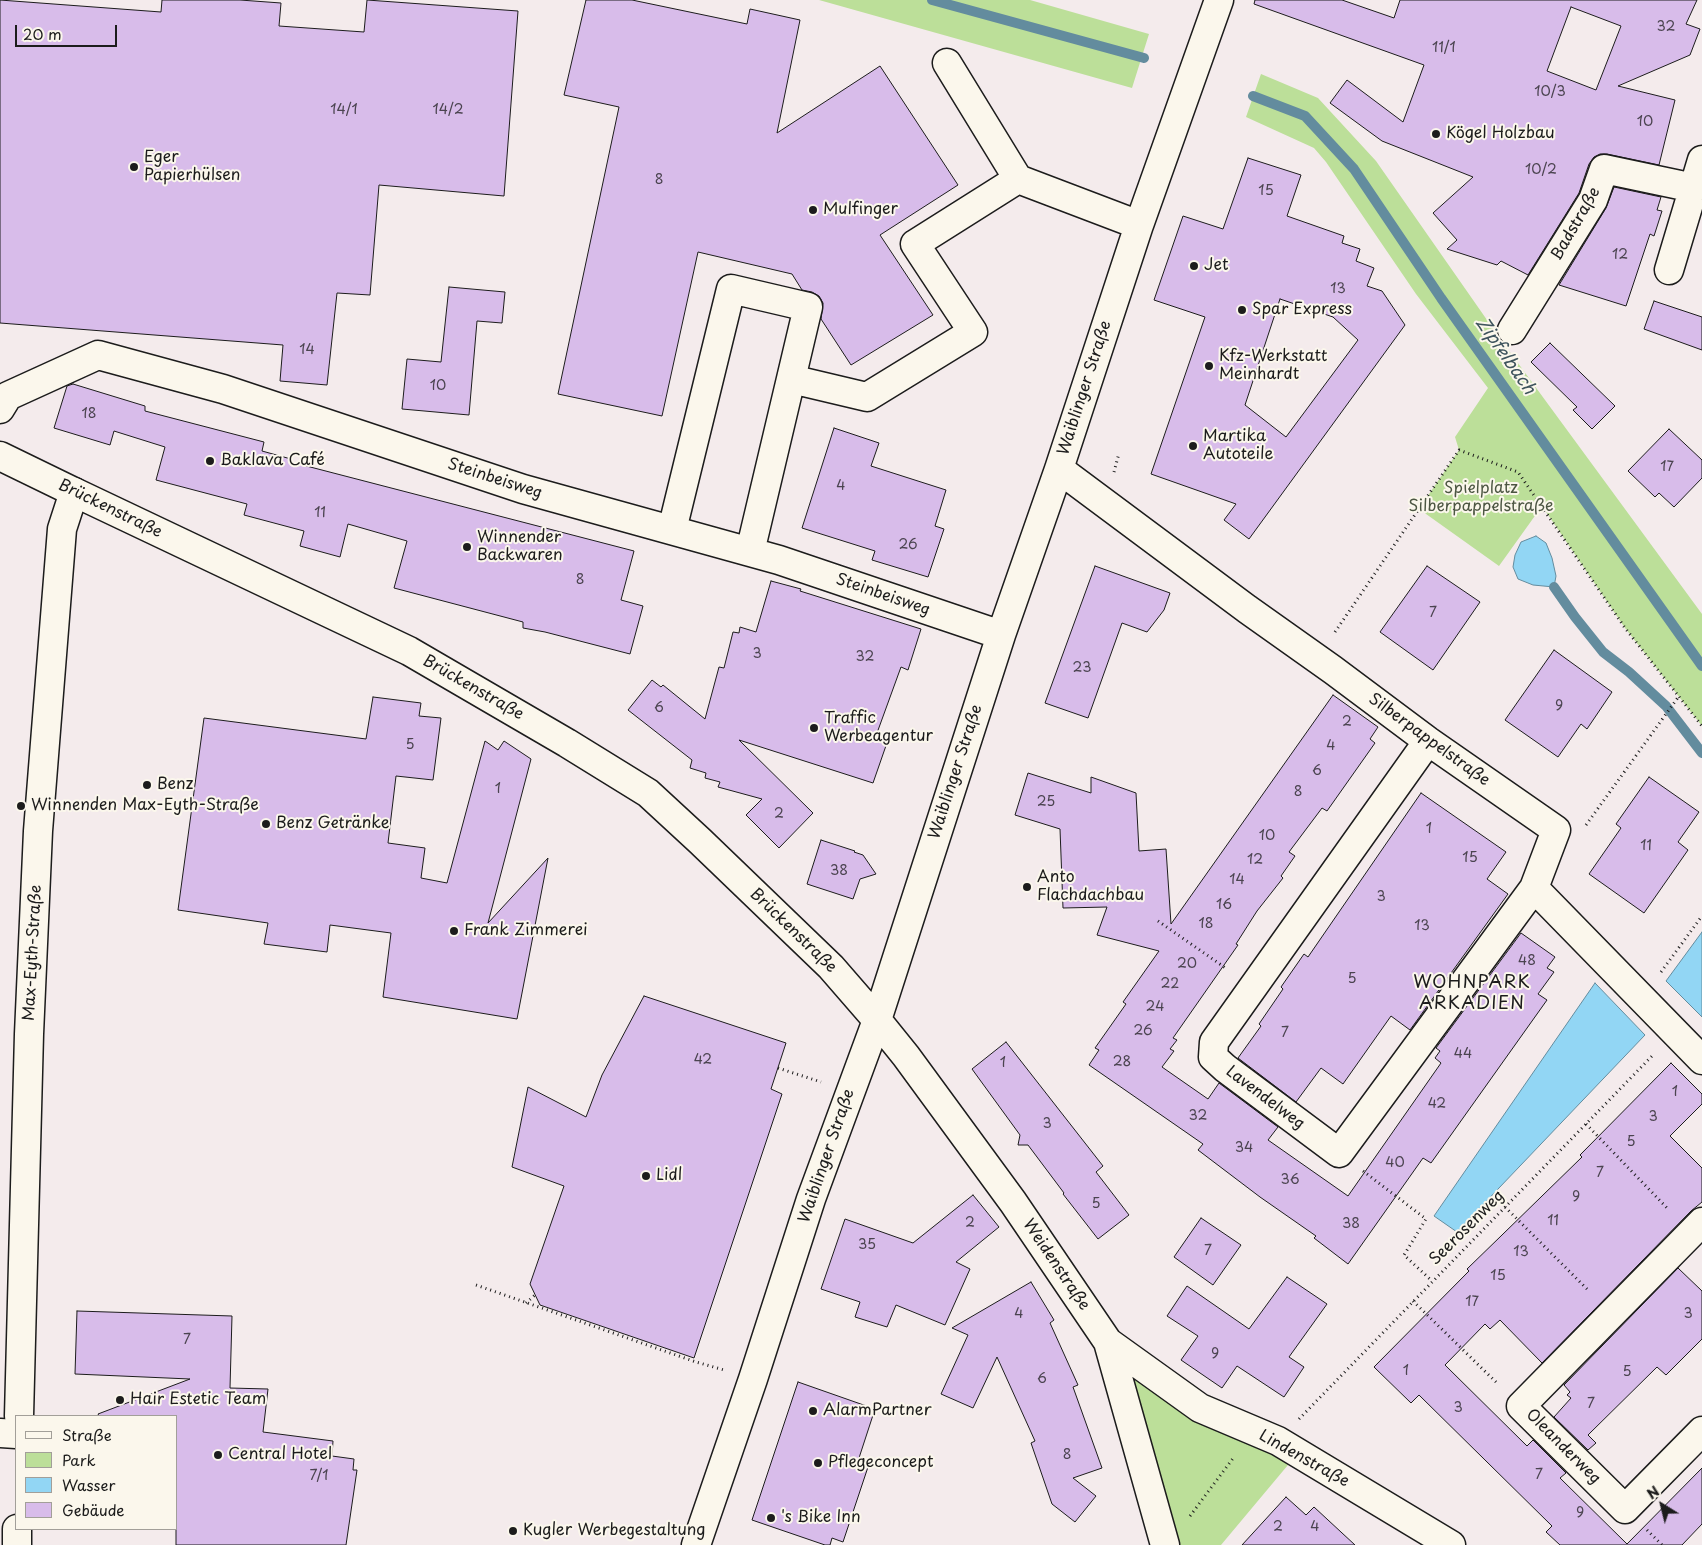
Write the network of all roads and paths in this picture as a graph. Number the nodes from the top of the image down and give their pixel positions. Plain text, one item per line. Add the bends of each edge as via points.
1 (1219, 0) edge
2 (947, 64) dead end
3 (1702, 160) edge
4 (1018, 179) junction
5 (1694, 188) junction
6 (1138, 225) junction
7 (1668, 270) dead end
8 (1512, 330) dead end
9 (791, 379) junction
10 (0, 409) edge
11 (0, 456) edge
12 (1058, 469) junction
13 (74, 492) junction
14 (672, 530) junction
15 (750, 552) junction
16 (1001, 634) junction
17 (1317, 659) junction
18 (1679, 696) junction
19 (1702, 726) edge
20 (1428, 740) junction
21 (1556, 830) junction
22 (1534, 888) junction
23 (1702, 916) edge
24 (1158, 921) dead end
25 (1252, 987) junction
26 (1641, 998) junction
27 (877, 1020) junction
28 (1675, 1033) junction
29 (1702, 1060) edge
30 (778, 1068) dead end
31 (850, 1092) junction
32 (1586, 1124) junction
33 (1339, 1154) junction
34 (1505, 1207) junction
35 (1697, 1227) edge
36 (1432, 1281) junction
37 (476, 1285) dead end
38 (535, 1295) dead end
39 (1412, 1301) junction
40 (526, 1304) junction
41 (1612, 1314) junction
42 (1108, 1342) junction
43 (721, 1369) dead end
44 (1521, 1406) junction
45 (19, 1415) edge
46 (1253, 1430) junction
47 (1702, 1431) edge
48 (0, 1433) edge
49 (15, 1434) edge
50 (1278, 1441) junction
51 (1186, 1522) dead end
52 (17, 1530) edge
53 (17, 1545) edge
54 (696, 1545) edge
55 (1165, 1545) edge
56 (1451, 1545) edge

1 - 6 street, Waiblinger Straße
2 - 4 street
3 - 5 street
4 - 6 street
4 - 9 street via 915,244 973,332 867,397
5 - 7 street
5 - 8 street, Badstraße via 1604,169 1593,200
6 - 12 street, Waiblinger Straße
9 - 14 street via 808,307 731,289
9 - 15 street
10 - 14 street, Steinbeisweg via 8,396 98,355 223,389 523,489
11 - 13 street, Brückenstraße
12 - 16 street, Waiblinger Straße
12 - 17 street, Silberpappelstraße
13 - 27 street, Brückenstraße via 409,651 648,794 831,967
13 - 45 street, Max-Eyth-Straße via 62,529 38,831
14 - 15 street, Steinbeisweg
15 - 16 street, Steinbeisweg
16 - 27 street, Waiblinger Straße
17 - 18 path via 1459,450 1518,472 1625,628
17 - 20 street, Silberpappelstraße
18 - 19 path
18 - 21 path via 1580,834
20 - 21 street, Silberpappelstraße
20 - 25 street, Lavendelweg
21 - 22 street
22 - 26 street
22 - 33 street
23 - 26 path
24 - 25 path
25 - 33 street, Lavendelweg via 1214,1042 1213,1058
26 - 28 street
27 - 31 street, Waiblinger Straße
27 - 42 street, Weidenstraße via 1013,1202
28 - 29 street
28 - 32 path, Seerosenweg
30 - 31 path
31 - 54 street, Waiblinger Straße
32 - 34 path, Seerosenweg
32 - 35 path
33 - 36 path via 1426,1219 1404,1255
34 - 36 path, Seerosenweg
34 - 41 path
35 - 41 street, Oleanderweg
36 - 39 path, Seerosenweg
37 - 40 path
38 - 40 path
39 - 44 path
39 - 50 path, Seerosenweg
40 - 43 path
41 - 44 street, Oleanderweg
42 - 46 street, Lindenstraße via 1200,1408
42 - 55 street, Weidenstraße
44 - 47 street, Oleanderweg via 1625,1509
46 - 50 street, Lindenstraße
46 - 51 path
48 - 49 street
50 - 56 street, Lindenstraße
52 - 53 street

